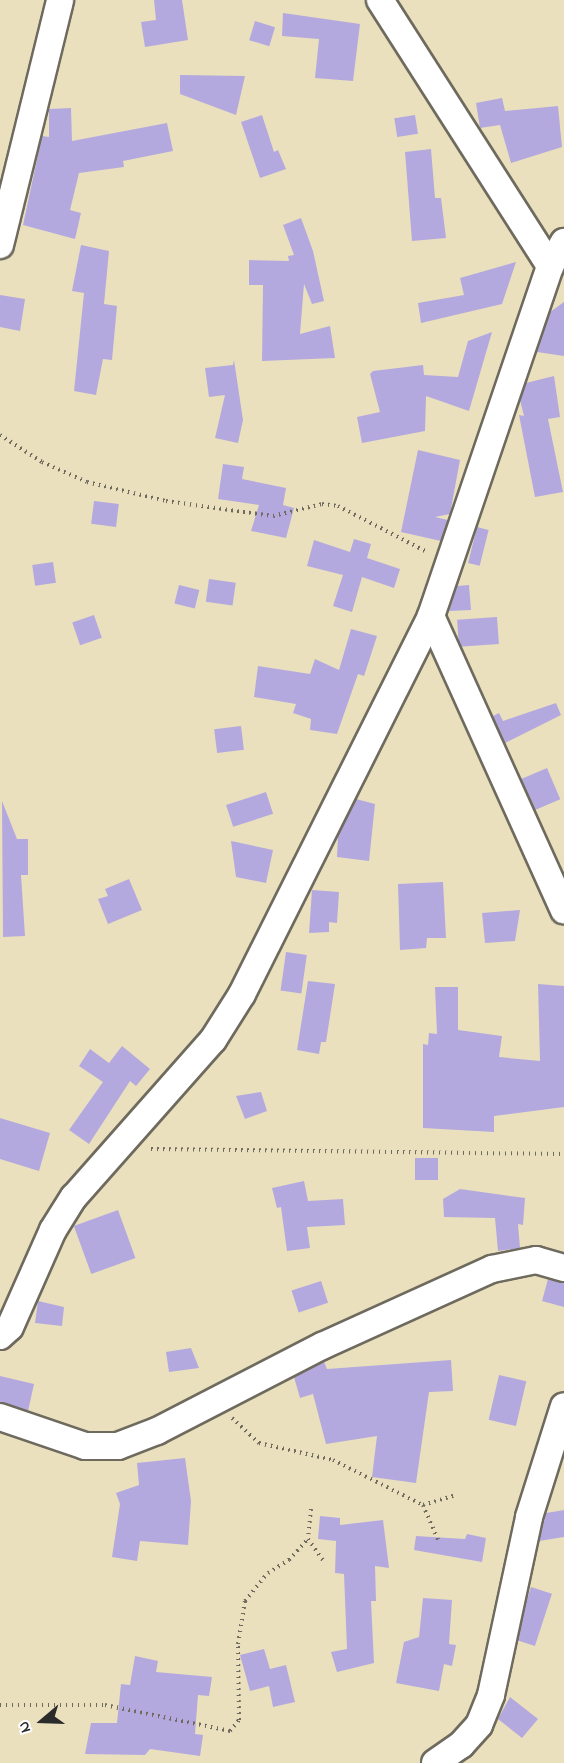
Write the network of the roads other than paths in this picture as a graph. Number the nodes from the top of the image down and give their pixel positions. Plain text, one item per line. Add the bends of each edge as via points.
1 (60, 0) edge
2 (380, 0) edge
3 (1, 238) edge
4 (564, 242) edge
5 (550, 266) junction
6 (431, 616) junction
7 (564, 910) edge
8 (564, 1268) edge
9 (0, 1336) edge
10 (564, 1406) edge
11 (0, 1417) edge
12 (435, 1763) edge

1 - 3 street
2 - 5 street
4 - 5 street
5 - 6 street
6 - 7 street
6 - 9 street via 242,994 213,1040 75,1197 53,1230 9,1327
8 - 11 street via 536,1260 492,1269 216,1399 157,1431 118,1446 85,1446
10 - 12 street via 529,1517 491,1695 479,1725 461,1745

